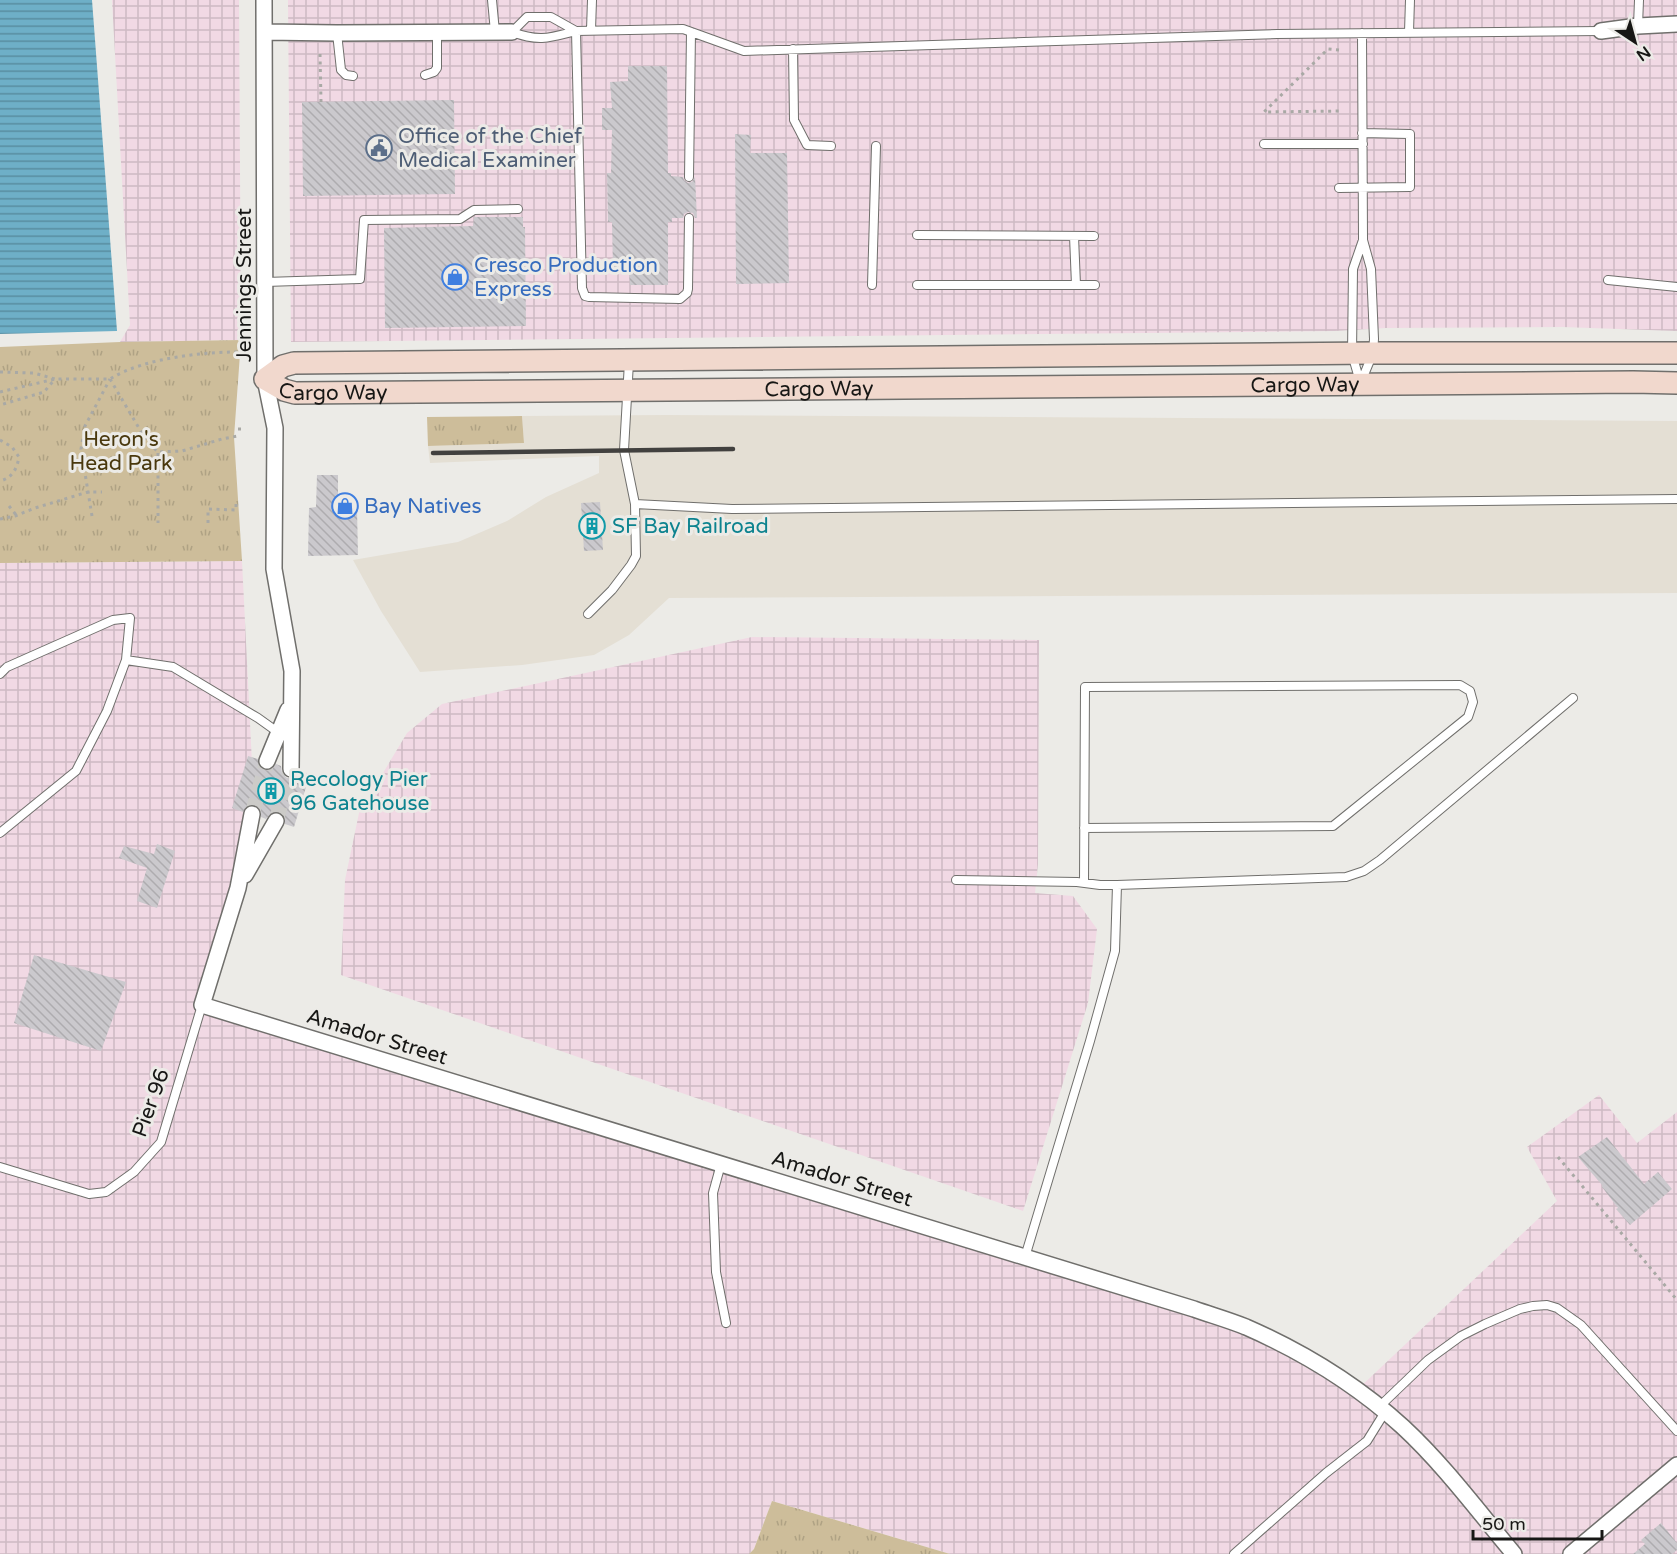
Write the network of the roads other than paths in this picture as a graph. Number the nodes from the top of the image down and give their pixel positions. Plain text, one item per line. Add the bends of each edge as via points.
1 (264, 0) edge
2 (492, 0) edge
3 (592, 0) edge
4 (1410, 0) edge
5 (1639, 0) edge
6 (1677, 24) edge
7 (1638, 26) junction
8 (591, 30) junction
9 (576, 31) junction
10 (1600, 31) joint
11 (265, 32) junction
12 (495, 32) junction
13 (512, 32) junction
14 (690, 32) junction
15 (1409, 32) junction
16 (337, 33) junction
17 (437, 33) junction
18 (1362, 33) junction
19 (793, 49) junction
20 (426, 75) dead end
21 (353, 76) dead end
22 (1362, 133) junction
23 (1264, 144) dead end
24 (1362, 144) junction
25 (831, 146) dead end
26 (876, 146) dead end
27 (689, 177) dead end
28 (1363, 187) junction
29 (1339, 188) dead end
30 (518, 209) dead end
31 (689, 218) dead end
32 (917, 235) dead end
33 (1074, 236) junction
34 (1094, 236) dead end
35 (1363, 240) junction
36 (1608, 280) dead end
37 (265, 282) junction
38 (872, 285) dead end
39 (917, 285) dead end
40 (1076, 285) junction
41 (1095, 285) dead end
42 (1677, 287) edge
43 (1373, 353) junction
44 (1677, 353) edge
45 (1352, 354) junction
46 (629, 361) junction
47 (265, 379) junction
48 (1677, 383) edge
49 (1361, 384) junction
50 (628, 389) junction
51 (1677, 500) edge
52 (635, 504) junction
53 (588, 614) dead end
54 (126, 660) junction
55 (0, 674) edge
56 (1573, 698) dead end
57 (292, 702) junction
58 (279, 733) junction
59 (267, 761) tunnel mouth
60 (291, 769) tunnel mouth
61 (252, 814) tunnel mouth
62 (276, 821) tunnel mouth
63 (1084, 828) junction
64 (0, 833) edge
65 (956, 880) dead end
66 (1084, 883) junction
67 (1117, 885) junction
68 (238, 888) junction
69 (202, 1005) junction
70 (721, 1164) junction
71 (0, 1167) edge
72 (1025, 1257) junction
73 (726, 1323) dead end
74 (1382, 1410) junction
75 (1677, 1431) edge
76 (1677, 1465) edge
77 (1234, 1554) edge
78 (1514, 1554) edge
79 (1571, 1554) edge

1 - 11 street, Jennings Street
2 - 12 lane
3 - 8 lane
4 - 15 lane
5 - 7 lane
6 - 7 street
7 - 10 street
8 - 9 lane
8 - 14 lane
9 - 13 lane via 551,38 530,38
9 - 13 lane via 551,17 527,17
9 - 31 lane via 585,296 684,297 688,289
10 - 15 lane
11 - 16 street
11 - 37 street, Jennings Street
12 - 13 street
12 - 17 street
14 - 19 lane via 744,51
14 - 27 lane
15 - 18 lane
16 - 17 street
16 - 21 lane via 341,70
17 - 20 lane via 437,68
18 - 19 lane
18 - 22 lane
19 - 25 lane via 795,120 807,145
22 - 24 lane
22 - 28 lane via 1410,134 1410,187
23 - 24 lane
24 - 28 lane
26 - 38 lane
28 - 29 lane
28 - 35 lane
30 - 37 lane via 474,210 460,219 364,220 360,279
32 - 33 lane
33 - 34 lane
33 - 40 lane
35 - 43 lane via 1371,269
35 - 45 lane via 1353,269
36 - 42 lane
37 - 47 street, Jennings Street
39 - 40 lane
40 - 41 lane
43 - 44 main road, Cargo Way
43 - 45 main road, Cargo Way
43 - 49 lane
45 - 46 main road, Cargo Way
45 - 49 lane
46 - 47 main road, Cargo Way via 294,363
46 - 50 lane
47 - 50 main road, Cargo Way via 295,393
47 - 57 street, Jennings Street via 275,428 274,569 292,671
48 - 49 main road, Cargo Way
49 - 50 main road, Cargo Way
50 - 52 lane via 624,450
51 - 52 lane via 732,509
52 - 53 lane via 636,556 612,590
54 - 55 lane via 130,618 113,620 7,667
54 - 58 lane via 173,667
54 - 64 lane via 107,711 75,771
56 - 67 lane via 1364,871 1346,877
57 - 58 street
57 - 60 street
58 - 59 street
61 - 68 street
62 - 68 street
63 - 63 lane via 1085,687 1460,685 1470,691 1473,702 1467,717 1333,826
63 - 66 lane
65 - 66 lane
66 - 67 lane
67 - 72 lane via 1115,951
68 - 69 street
69 - 70 street, Amador Street
69 - 71 lane, Pier 96 via 161,1142 134,1172 106,1192 89,1194
70 - 72 street, Amador Street
70 - 73 lane via 713,1192 716,1272
72 - 74 street, Amador Street via 1244,1326 1330,1371
74 - 75 lane via 1428,1360 1461,1336 1520,1309 1547,1305 1581,1325
74 - 77 lane via 1367,1441
74 - 78 street, Amador Street via 1436,1461
76 - 79 street

